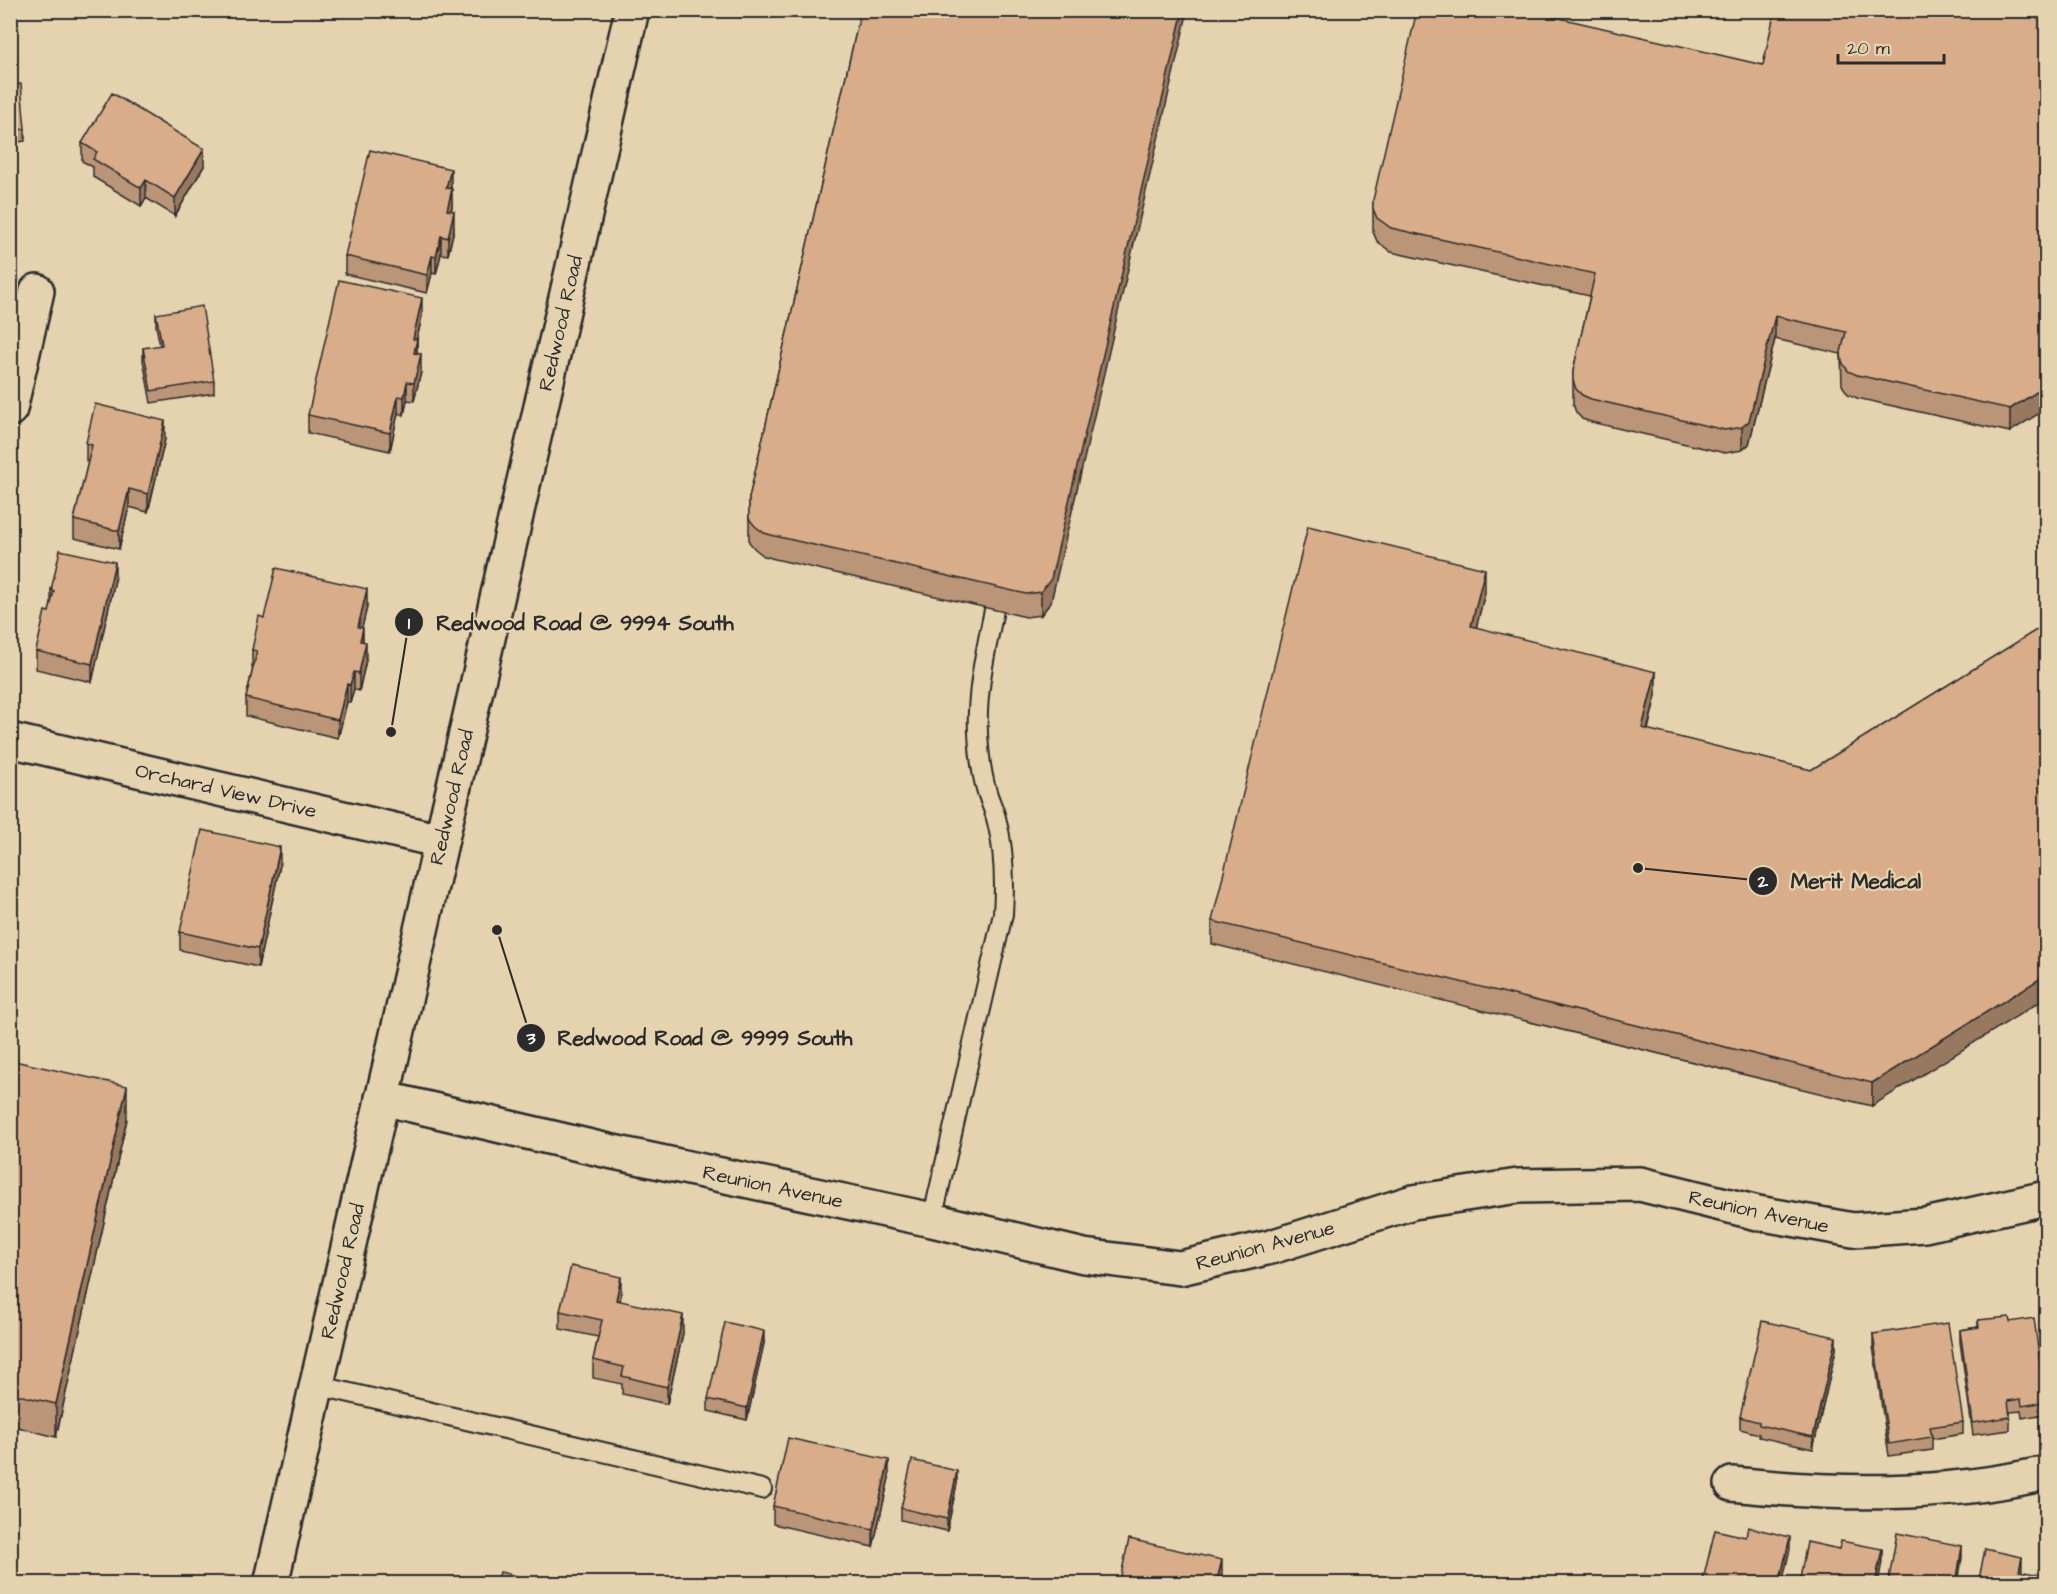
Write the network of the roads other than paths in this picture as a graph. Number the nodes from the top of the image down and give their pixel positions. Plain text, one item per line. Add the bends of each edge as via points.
1 (632, 10) edge
2 (37, 291) dead end
3 (10, 409) edge
4 (994, 610) edge
5 (10, 740) edge
6 (441, 842) junction
7 (382, 1098) junction
8 (2046, 1198) edge
9 (932, 1221) junction
10 (316, 1385) junction
11 (2046, 1473) edge
12 (1732, 1484) dead end
13 (762, 1489) dead end
14 (271, 1584) edge

1 - 6 street, Redwood Road
2 - 3 street
4 - 9 lane via 981,676 978,734 986,791 1002,848 1003,914
5 - 6 street, Orchard View Drive
6 - 7 street, Redwood Road
7 - 9 street, Reunion Avenue
7 - 10 street, Redwood Road
8 - 9 street, Reunion Avenue via 1925,1224 1853,1230 1758,1213 1640,1184 1518,1186 1413,1203 1271,1247 1180,1268 1084,1256
10 - 13 lane
10 - 14 street, Redwood Road
11 - 12 street via 1969,1488 1907,1493 1787,1490

